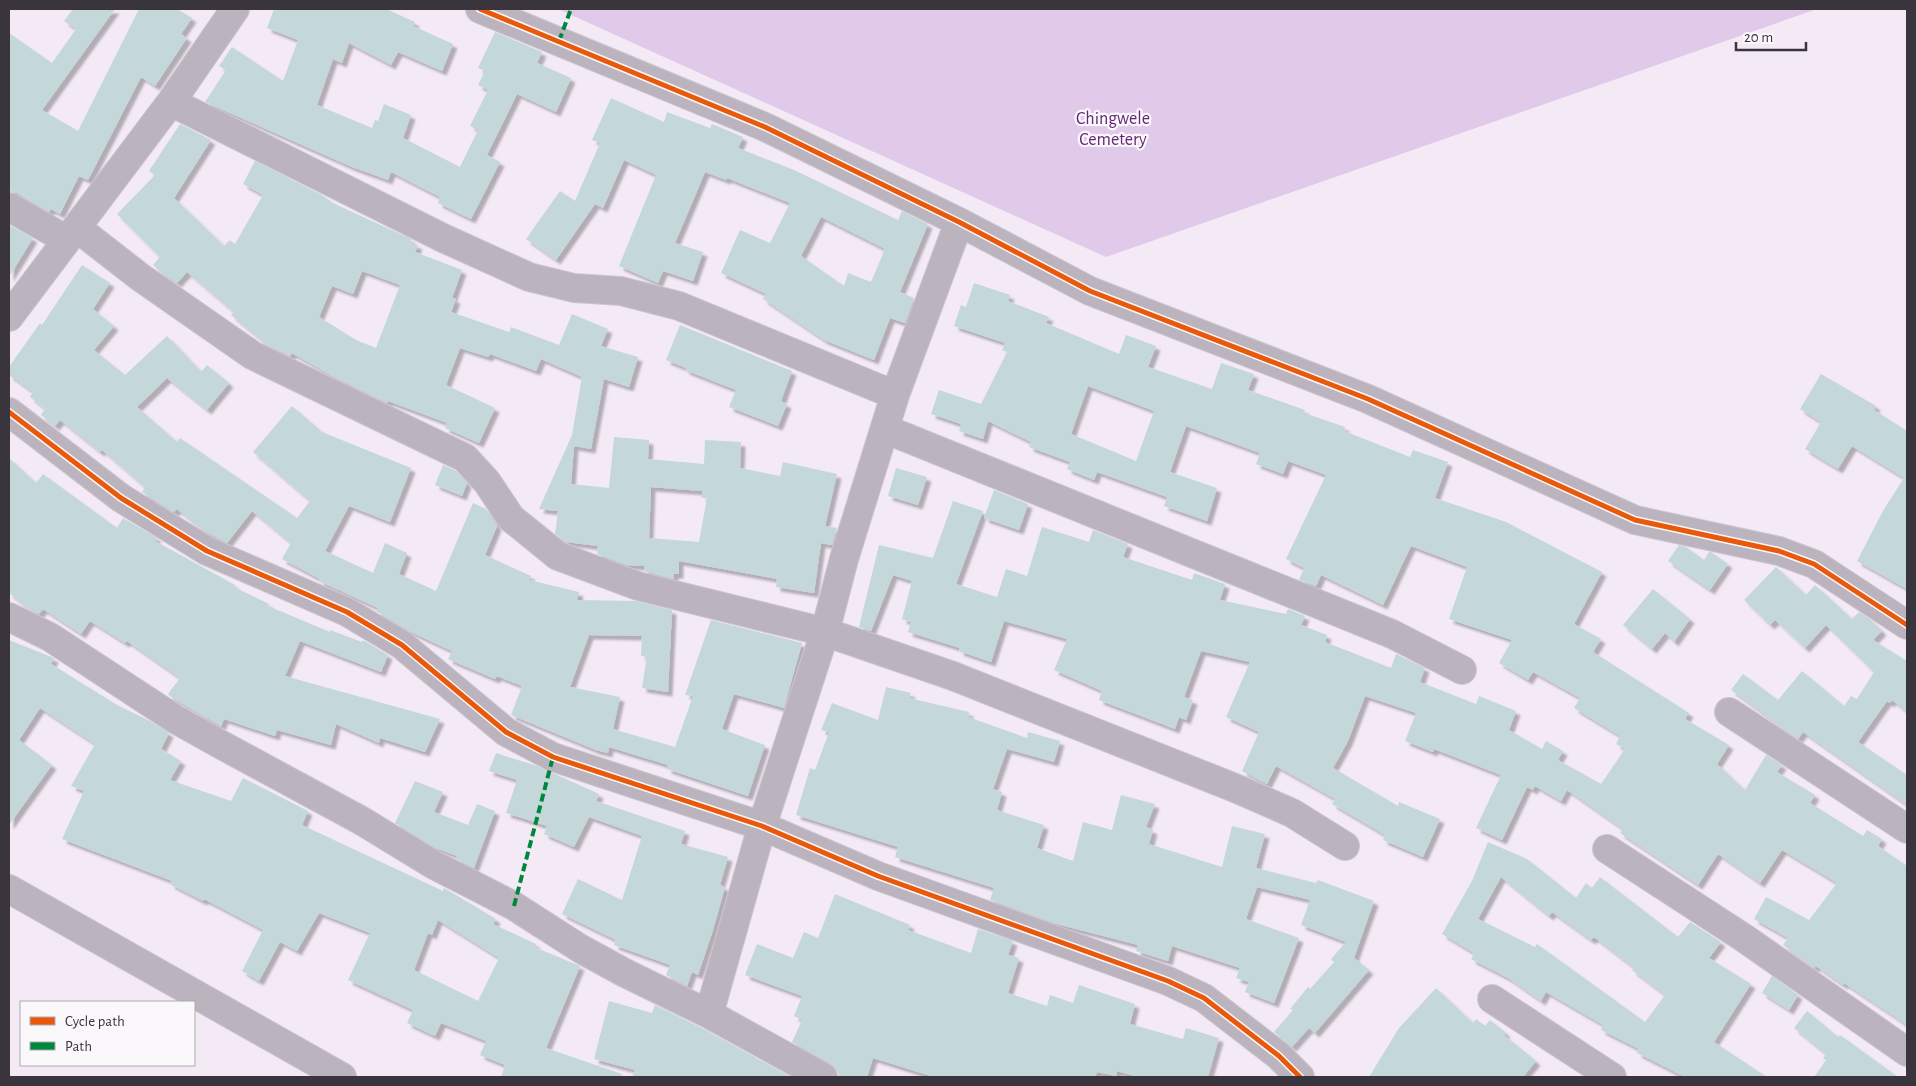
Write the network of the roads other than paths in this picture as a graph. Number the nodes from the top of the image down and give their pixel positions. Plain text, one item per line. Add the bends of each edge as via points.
1 (236, 9) edge
2 (480, 9) edge
3 (170, 102) junction
4 (9, 206) edge
5 (959, 222) junction
6 (72, 234) junction
7 (9, 318) edge
8 (895, 395) junction
9 (9, 412) edge
10 (886, 429) junction
11 (9, 617) edge
12 (1907, 625) edge
13 (824, 632) junction
14 (1462, 670) dead end
15 (1729, 712) dead end
16 (762, 826) junction
17 (1907, 829) edge
18 (1345, 846) dead end
19 (1607, 849) dead end
20 (9, 889) edge
21 (1492, 999) dead end
22 (709, 1014) junction
23 (1907, 1052) edge
24 (342, 1077) edge
25 (823, 1077) edge
26 (1300, 1077) edge
27 (1612, 1077) edge

1 - 3 street
2 - 5 street via 765,127
3 - 6 street
3 - 8 street via 443,238 529,277 574,288 621,291 679,306
4 - 6 street
5 - 8 street
5 - 12 street via 1090,290 1368,399 1635,520 1779,551 1814,564
6 - 7 street
6 - 13 street via 252,355 465,458 487,482 510,518 558,556 638,586
8 - 10 street
9 - 16 street via 121,498 207,551 347,612 402,645 506,732 553,757
10 - 13 street
10 - 14 street via 1383,630
11 - 22 street via 50,637 218,744 514,906 616,968
13 - 16 street
13 - 18 street via 953,676 1236,788 1292,813
15 - 17 street
16 - 22 street
16 - 26 street via 878,876 1168,981 1204,998 1279,1056
19 - 23 street via 1744,938
20 - 24 street
21 - 27 street
22 - 25 street

